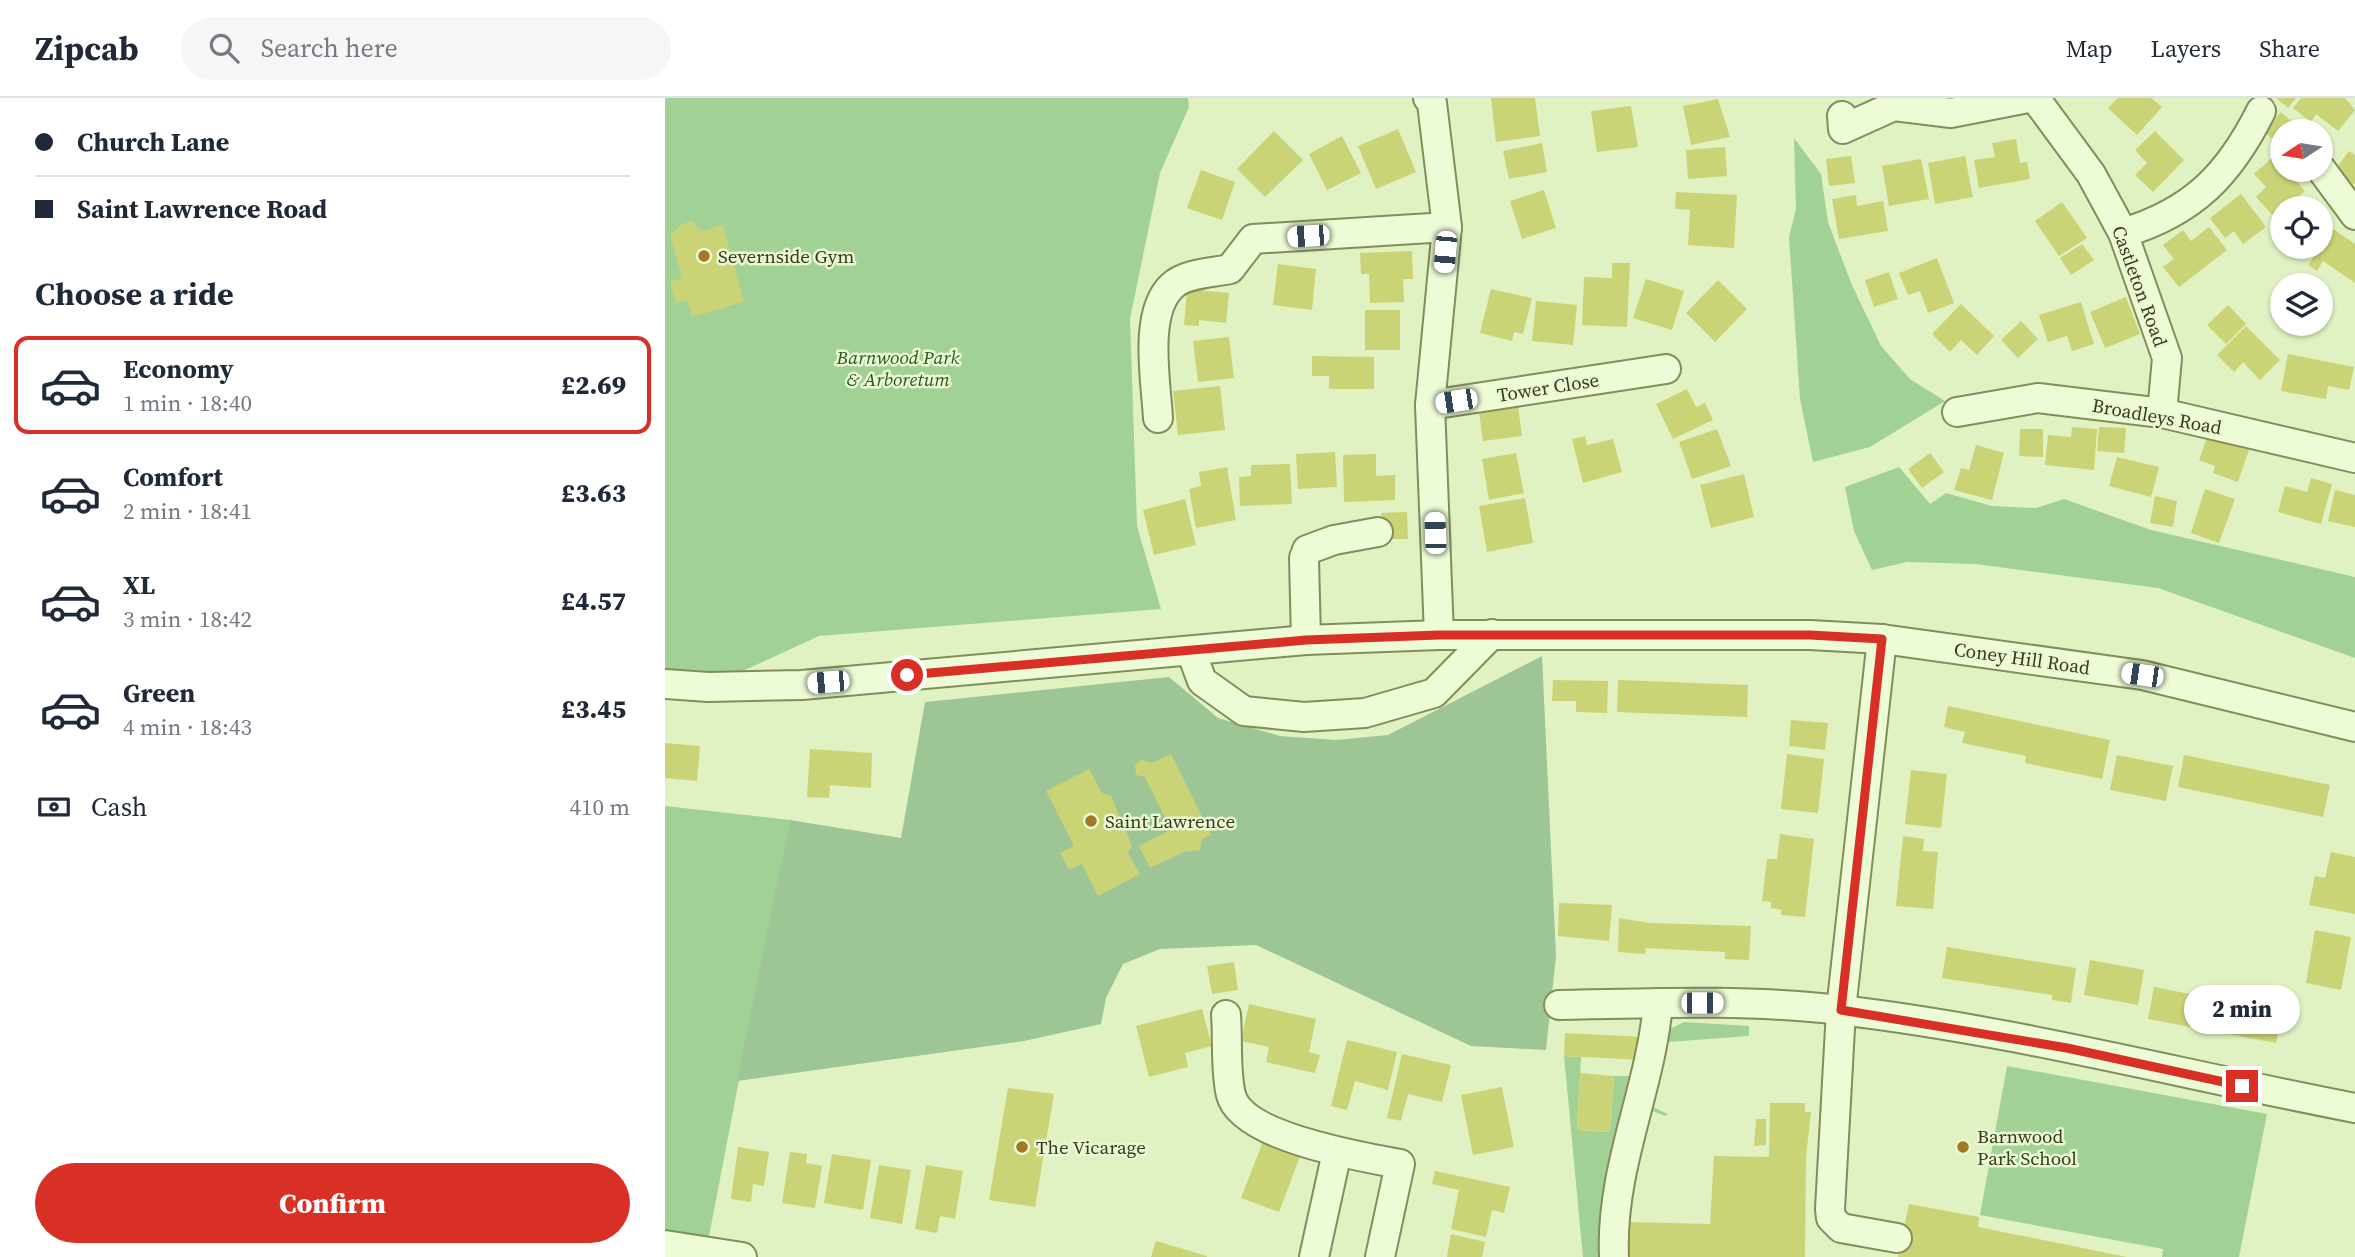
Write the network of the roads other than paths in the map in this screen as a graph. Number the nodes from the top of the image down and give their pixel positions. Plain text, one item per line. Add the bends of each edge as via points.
1 (2028, 98) edge
2 (2035, 98) edge
3 (1434, 100) edge
4 (2261, 111) dead end
5 (1842, 116) dead end
6 (2331, 182) edge
7 (2355, 215) edge
8 (1447, 226) junction
9 (2123, 233) junction
10 (1666, 369) dead end
11 (1430, 405) junction
12 (1957, 412) dead end
13 (2162, 413) junction
14 (1158, 418) dead end
15 (2355, 458) edge
16 (1378, 532) dead end
17 (1492, 634) junction
18 (1439, 635) junction
19 (1882, 639) junction
20 (1306, 640) junction
21 (1192, 651) junction
22 (665, 684) edge
23 (2355, 727) edge
24 (1658, 1003) junction
25 (1559, 1005) dead end
26 (1841, 1010) junction
27 (1226, 1015) dead end
28 (2355, 1108) edge
29 (1337, 1152) junction
30 (1897, 1238) dead end
31 (665, 1245) edge
32 (743, 1257) edge
33 (1314, 1257) edge
34 (1380, 1257) edge
35 (1614, 1257) edge

1 - 5 street via 1951,113 1894,106 1843,129
2 - 9 street, Castleton Road via 2091,174
3 - 8 street
4 - 9 street via 2228,169 2179,210 2157,223
6 - 7 street
8 - 11 street
8 - 14 street via 1253,239 1230,269 1173,285 1156,318
9 - 13 street, Castleton Road via 2167,358
10 - 11 street, Tower Close
11 - 18 street
12 - 13 street, Broadleys Road via 2038,398
13 - 15 street, Broadleys Road
16 - 20 street via 1307,550
17 - 18 street, Coney Hill Road
17 - 19 street, Coney Hill Road
17 - 21 street via 1434,693 1365,713 1304,718 1244,711 1202,681
18 - 20 street, Coney Hill Road
19 - 23 street, Coney Hill Road via 2142,675
19 - 26 street
20 - 21 street, Coney Hill Road
21 - 22 street, Coney Hill Road via 802,685
24 - 25 street
24 - 26 street
24 - 35 street via 1651,1058 1620,1172
26 - 28 street via 2067,1048
26 - 30 street via 1831,1218 1841,1228
27 - 29 street via 1231,1096 1240,1111 1261,1125
29 - 33 street
29 - 34 street via 1400,1164
31 - 32 street

